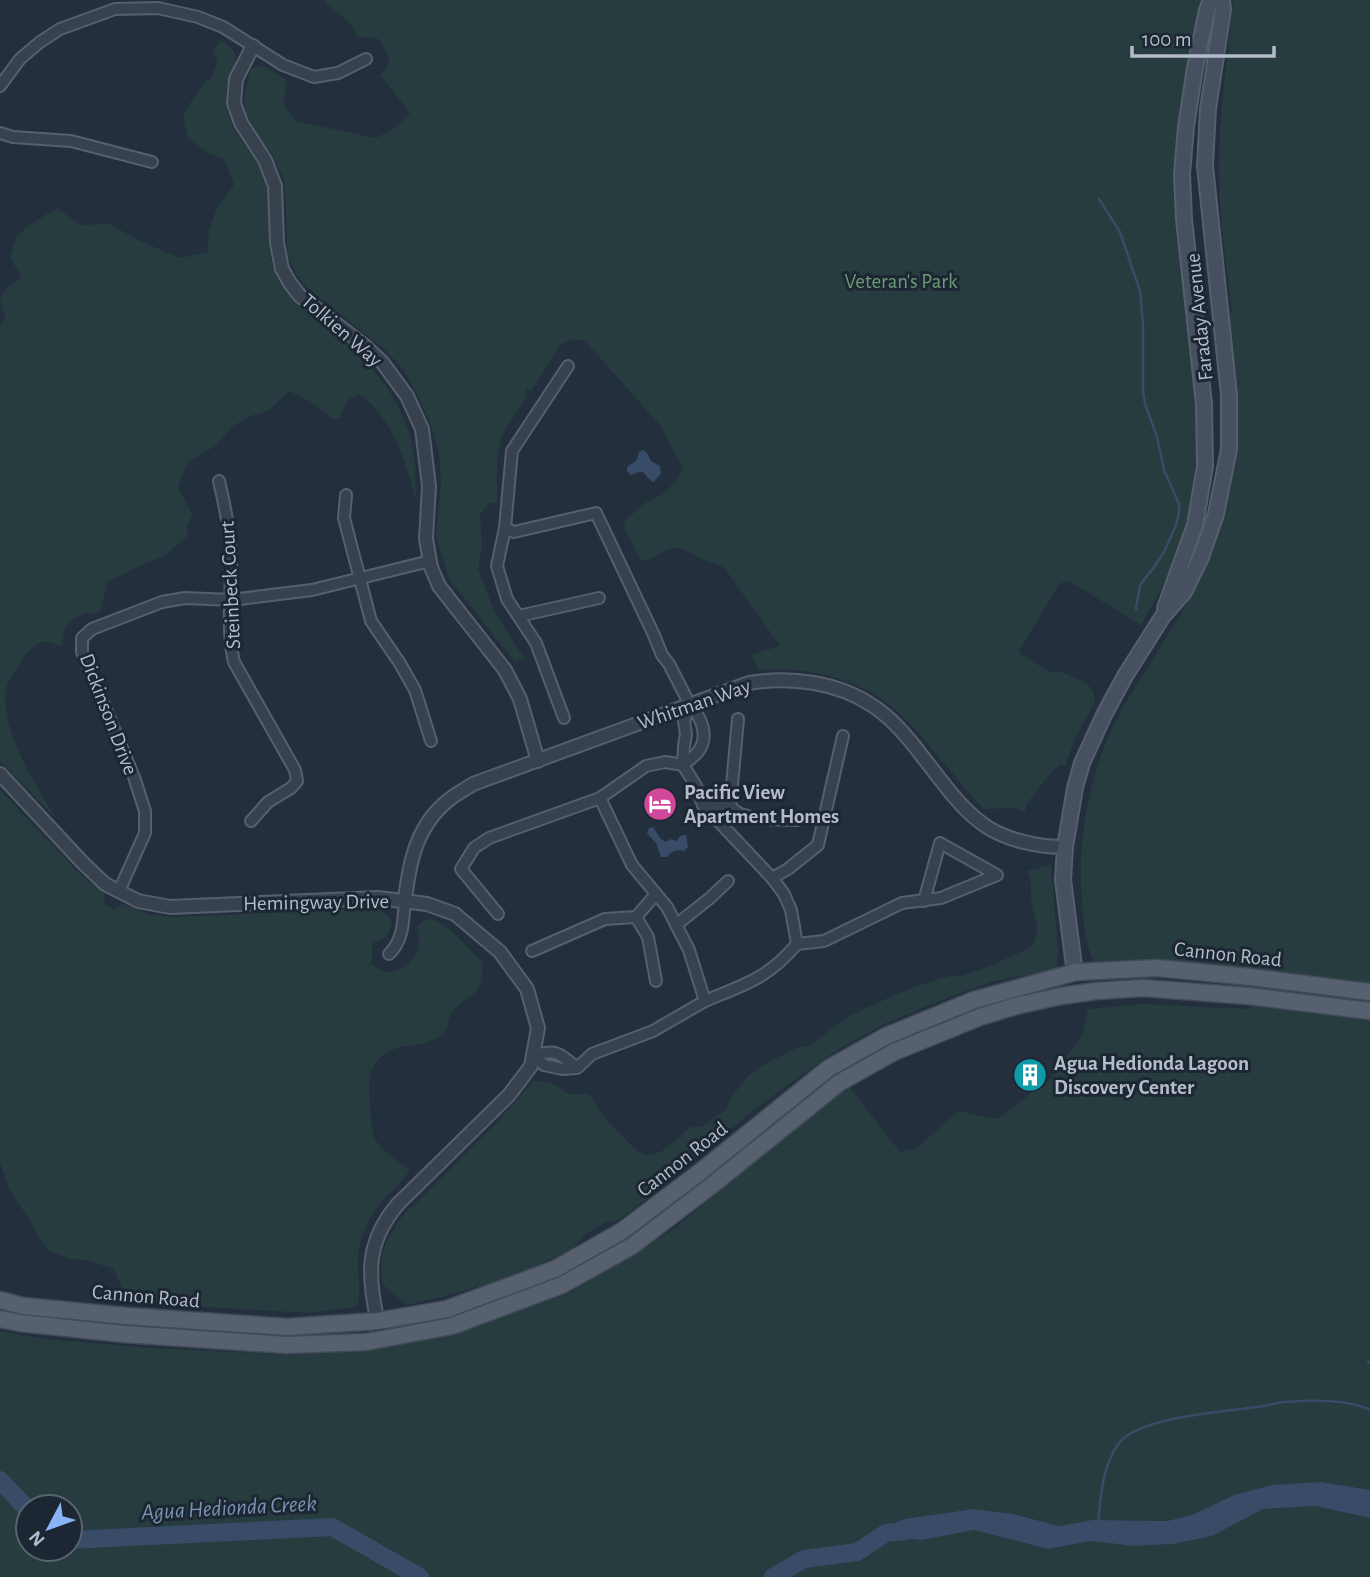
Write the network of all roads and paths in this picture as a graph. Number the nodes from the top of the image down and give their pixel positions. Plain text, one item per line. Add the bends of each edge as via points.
1 (1211, 0) edge
2 (1222, 0) edge
3 (253, 46) junction
4 (366, 59) dead end
5 (0, 86) edge
6 (0, 133) edge
7 (152, 162) dead end
8 (568, 366) dead end
9 (219, 481) dead end
10 (346, 495) dead end
11 (505, 528) junction
12 (430, 561) junction
13 (359, 578) junction
14 (599, 598) dead end
15 (231, 600) junction
16 (1163, 616) junction
17 (519, 617) junction
18 (690, 705) junction
19 (564, 718) dead end
20 (738, 719) dead end
21 (843, 736) dead end
22 (431, 741) dead end
23 (538, 761) junction
24 (683, 765) junction
25 (0, 774) edge
26 (600, 798) junction
27 (704, 805) junction
28 (730, 807) junction
29 (797, 820) dead end
30 (251, 821) dead end
31 (1065, 847) junction
32 (772, 878) junction
33 (728, 881) dead end
34 (119, 891) junction
35 (656, 894) junction
36 (405, 901) junction
37 (924, 901) junction
38 (498, 914) dead end
39 (636, 918) junction
40 (677, 925) junction
41 (797, 944) junction
42 (532, 951) dead end
43 (389, 954) dead end
44 (1075, 969) junction
45 (656, 981) dead end
46 (1370, 992) edge
47 (1079, 993) junction
48 (705, 1001) junction
49 (1370, 1011) edge
50 (534, 1056) junction
51 (0, 1300) edge
52 (0, 1319) edge
53 (378, 1321) junction
54 (381, 1340) junction

1 - 16 main road, Faraday Avenue via 1195,68 1182,174 1204,404 1205,466 1195,525
2 - 16 main road, Faraday Avenue via 1205,166 1229,395 1229,449 1216,514 1201,557 1184,592
3 - 4 street via 314,77 338,73
3 - 5 street via 198,17 158,8 115,9 40,42
3 - 12 street, Tolkien Way via 236,79 234,103 275,186 282,269 300,296 365,346 407,396 422,429 429,486 426,539
6 - 7 street via 71,141
8 - 11 street via 512,452
9 - 15 street, Steinbeck Court via 228,524
10 - 13 street via 344,518
11 - 17 street via 497,566 507,599
11 - 18 street via 514,531 596,513
12 - 13 street, Dickinson Drive
12 - 23 street, Tolkien Way via 439,586 505,670 520,699
13 - 15 street, Dickinson Drive via 312,590
13 - 22 street via 371,621 415,690
14 - 17 street
15 - 30 street, Steinbeck Court via 234,662 297,781
15 - 34 street, Dickinson Drive via 162,602 92,629 82,638 82,652 145,811 145,834
16 - 31 main road, Faraday Avenue via 1091,741 1074,788
17 - 19 street via 536,643
18 - 23 street, Whitman Way
18 - 24 street via 684,721
18 - 24 street via 700,716 703,738 699,752
18 - 31 street, Whitman Way via 764,680 832,687 873,706 891,721 952,794 988,827 1020,840
20 - 28 street
21 - 32 street via 818,845
23 - 36 street, Whitman Way via 473,785 435,813 415,849
24 - 26 street via 646,766
24 - 27 street
25 - 34 street, Hemingway Drive via 82,862
26 - 35 street via 632,865
26 - 38 street via 489,838 474,848 461,869
27 - 28 street
27 - 32 street
28 - 29 street via 759,819
31 - 44 main road, Faraday Avenue via 1063,880
32 - 41 street via 791,910
33 - 40 street
34 - 36 street, Hemingway Drive via 138,901 170,906 378,898
35 - 39 street
35 - 40 street
36 - 43 street, Whitman Way via 403,928
36 - 50 street, Hemingway Drive via 455,914 499,952 527,989 538,1028
37 - 37 street via 941,898 997,875 940,843
37 - 41 street via 902,904 824,941
39 - 42 street via 605,919
39 - 45 street via 648,937
40 - 48 street
41 - 48 street via 754,981
44 - 46 main road, Cannon Road via 1157,968
44 - 47 main road, Faraday Avenue
44 - 53 main road, Cannon Road via 974,1000 886,1036 829,1068 622,1231 555,1269 447,1308
47 - 49 main road, Cannon Road via 1157,988
47 - 54 main road, Cannon Road via 980,1017 894,1052 839,1083 632,1246 562,1285 452,1326
48 - 50 street via 653,1031 592,1054 577,1068 562,1055 545,1051
50 - 53 street, Hemingway Drive via 509,1095 416,1185 384,1223 370,1264
51 - 53 main road, Cannon Road via 126,1316 287,1327
52 - 54 main road, Cannon Road via 124,1334 287,1345
53 - 54 street, Hemingway Drive

